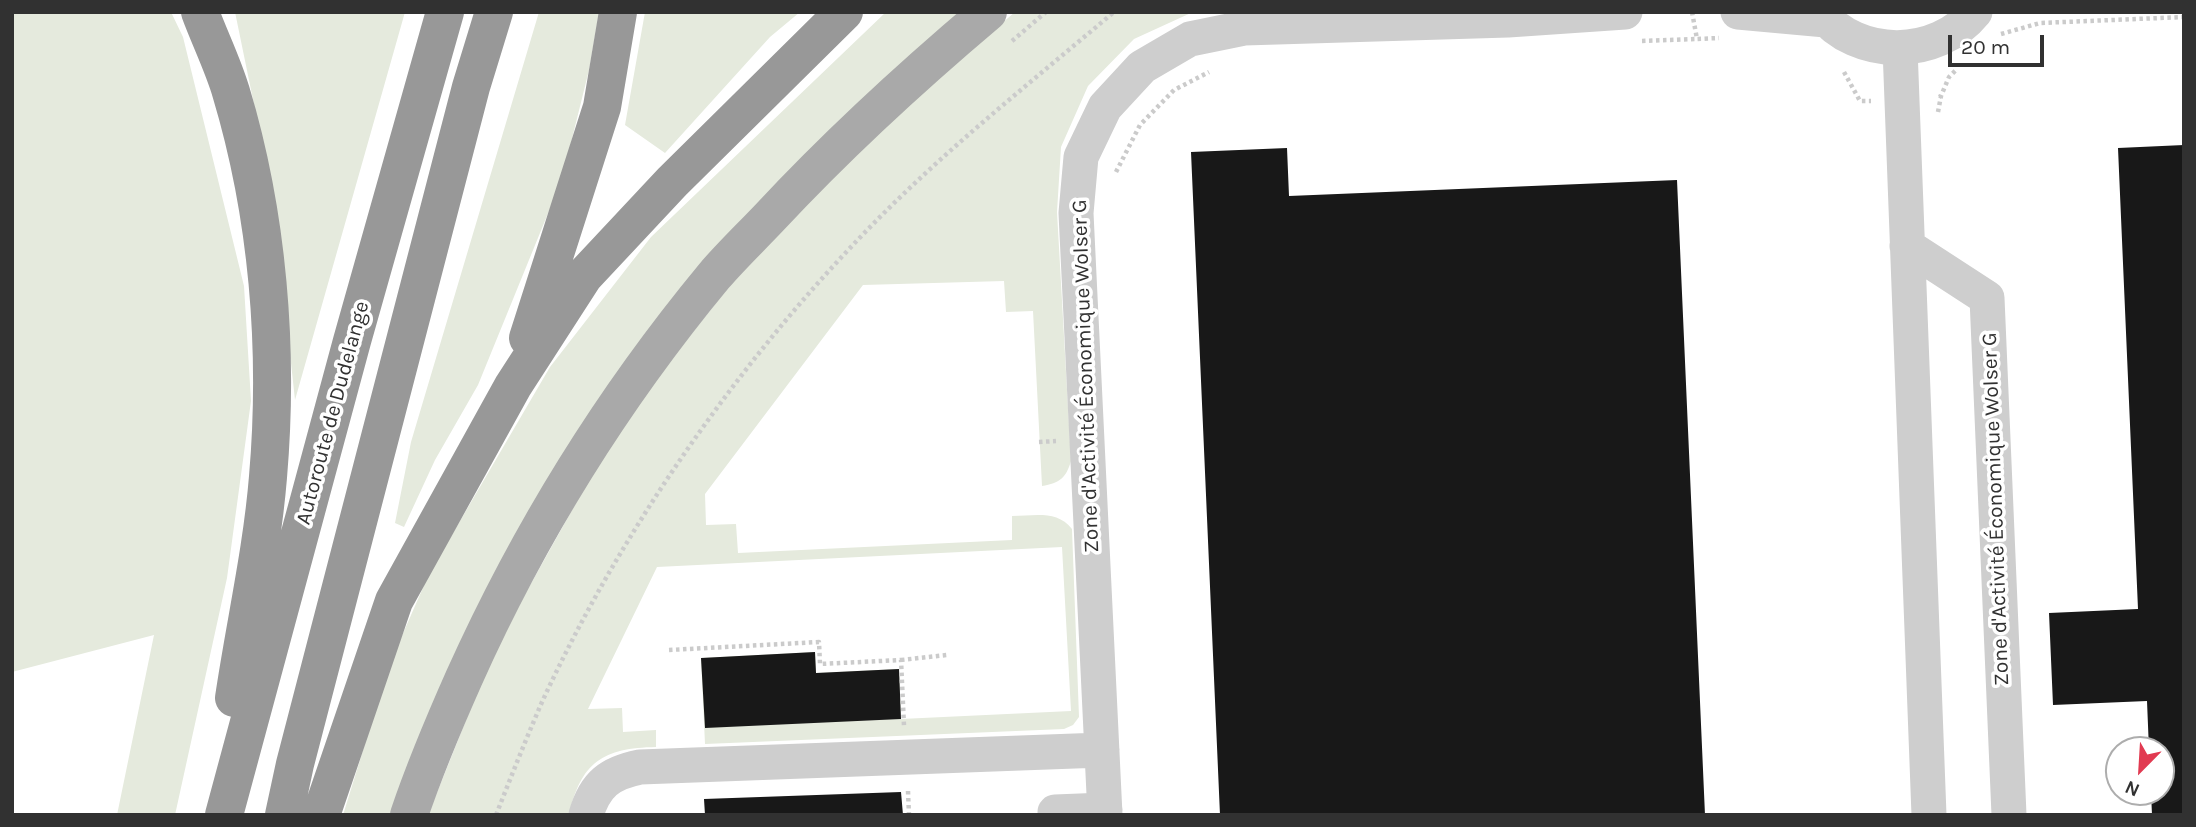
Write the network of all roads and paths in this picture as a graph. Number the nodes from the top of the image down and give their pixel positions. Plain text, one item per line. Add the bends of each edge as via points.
1 (200, 12) edge
2 (445, 12) edge
3 (494, 12) edge
4 (618, 12) edge
5 (844, 12) edge
6 (988, 12) edge
7 (1046, 12) edge
8 (1114, 12) edge
9 (1738, 12) edge
10 (1980, 15) edge
11 (1823, 16) edge
12 (1244, 20) edge
13 (1627, 27) edge
14 (1698, 39) dead end
15 (1005, 47) dead end
16 (1900, 48) junction
17 (1217, 67) dead end
18 (1115, 179) dead end
19 (1907, 246) junction
20 (513, 386) junction
21 (669, 650) dead end
22 (947, 655) dead end
23 (901, 660) junction
24 (1102, 750) junction
25 (906, 757) junction
26 (586, 813) edge
27 (1105, 813) edge
28 (217, 815) edge
29 (224, 815) edge
30 (284, 815) edge
31 (321, 815) edge
32 (409, 815) edge
33 (496, 815) edge
34 (909, 815) edge
35 (1055, 815) edge
36 (1929, 815) edge
37 (2009, 815) edge

1 - 28 highway via 230,91 255,193 267,276 272,379 268,477
2 - 29 highway, Autoroute de Dudelange
3 - 30 highway
4 - 20 highway via 602,107
5 - 20 highway via 584,276
6 - 32 main road via 812,172 716,274 646,361 585,452 520,563 434,745
7 - 15 path
8 - 33 path via 891,206 758,353 643,519 591,608 542,702
9 - 11 lane
10 - 16 lane via 1925,45
11 - 16 lane via 1848,36 1873,46
12 - 13 lane, Zone d'Activité Économique Wolser G
12 - 24 lane, Zone d'Activité Économique Wolser G via 1190,39 1142,66 1105,107 1082,158 1076,213
13 - 14 path
16 - 19 lane
17 - 18 path via 1174,90 1140,125
19 - 36 lane
19 - 37 lane, Zone d'Activité Économique Wolser G via 1987,298
20 - 31 highway via 394,601
21 - 23 path via 819,642 820,664
22 - 23 path
23 - 25 path
24 - 25 lane
24 - 27 lane, Zone d'Activité Économique Wolser G
25 - 26 lane via 622,770 593,794
25 - 34 path
27 - 35 lane

